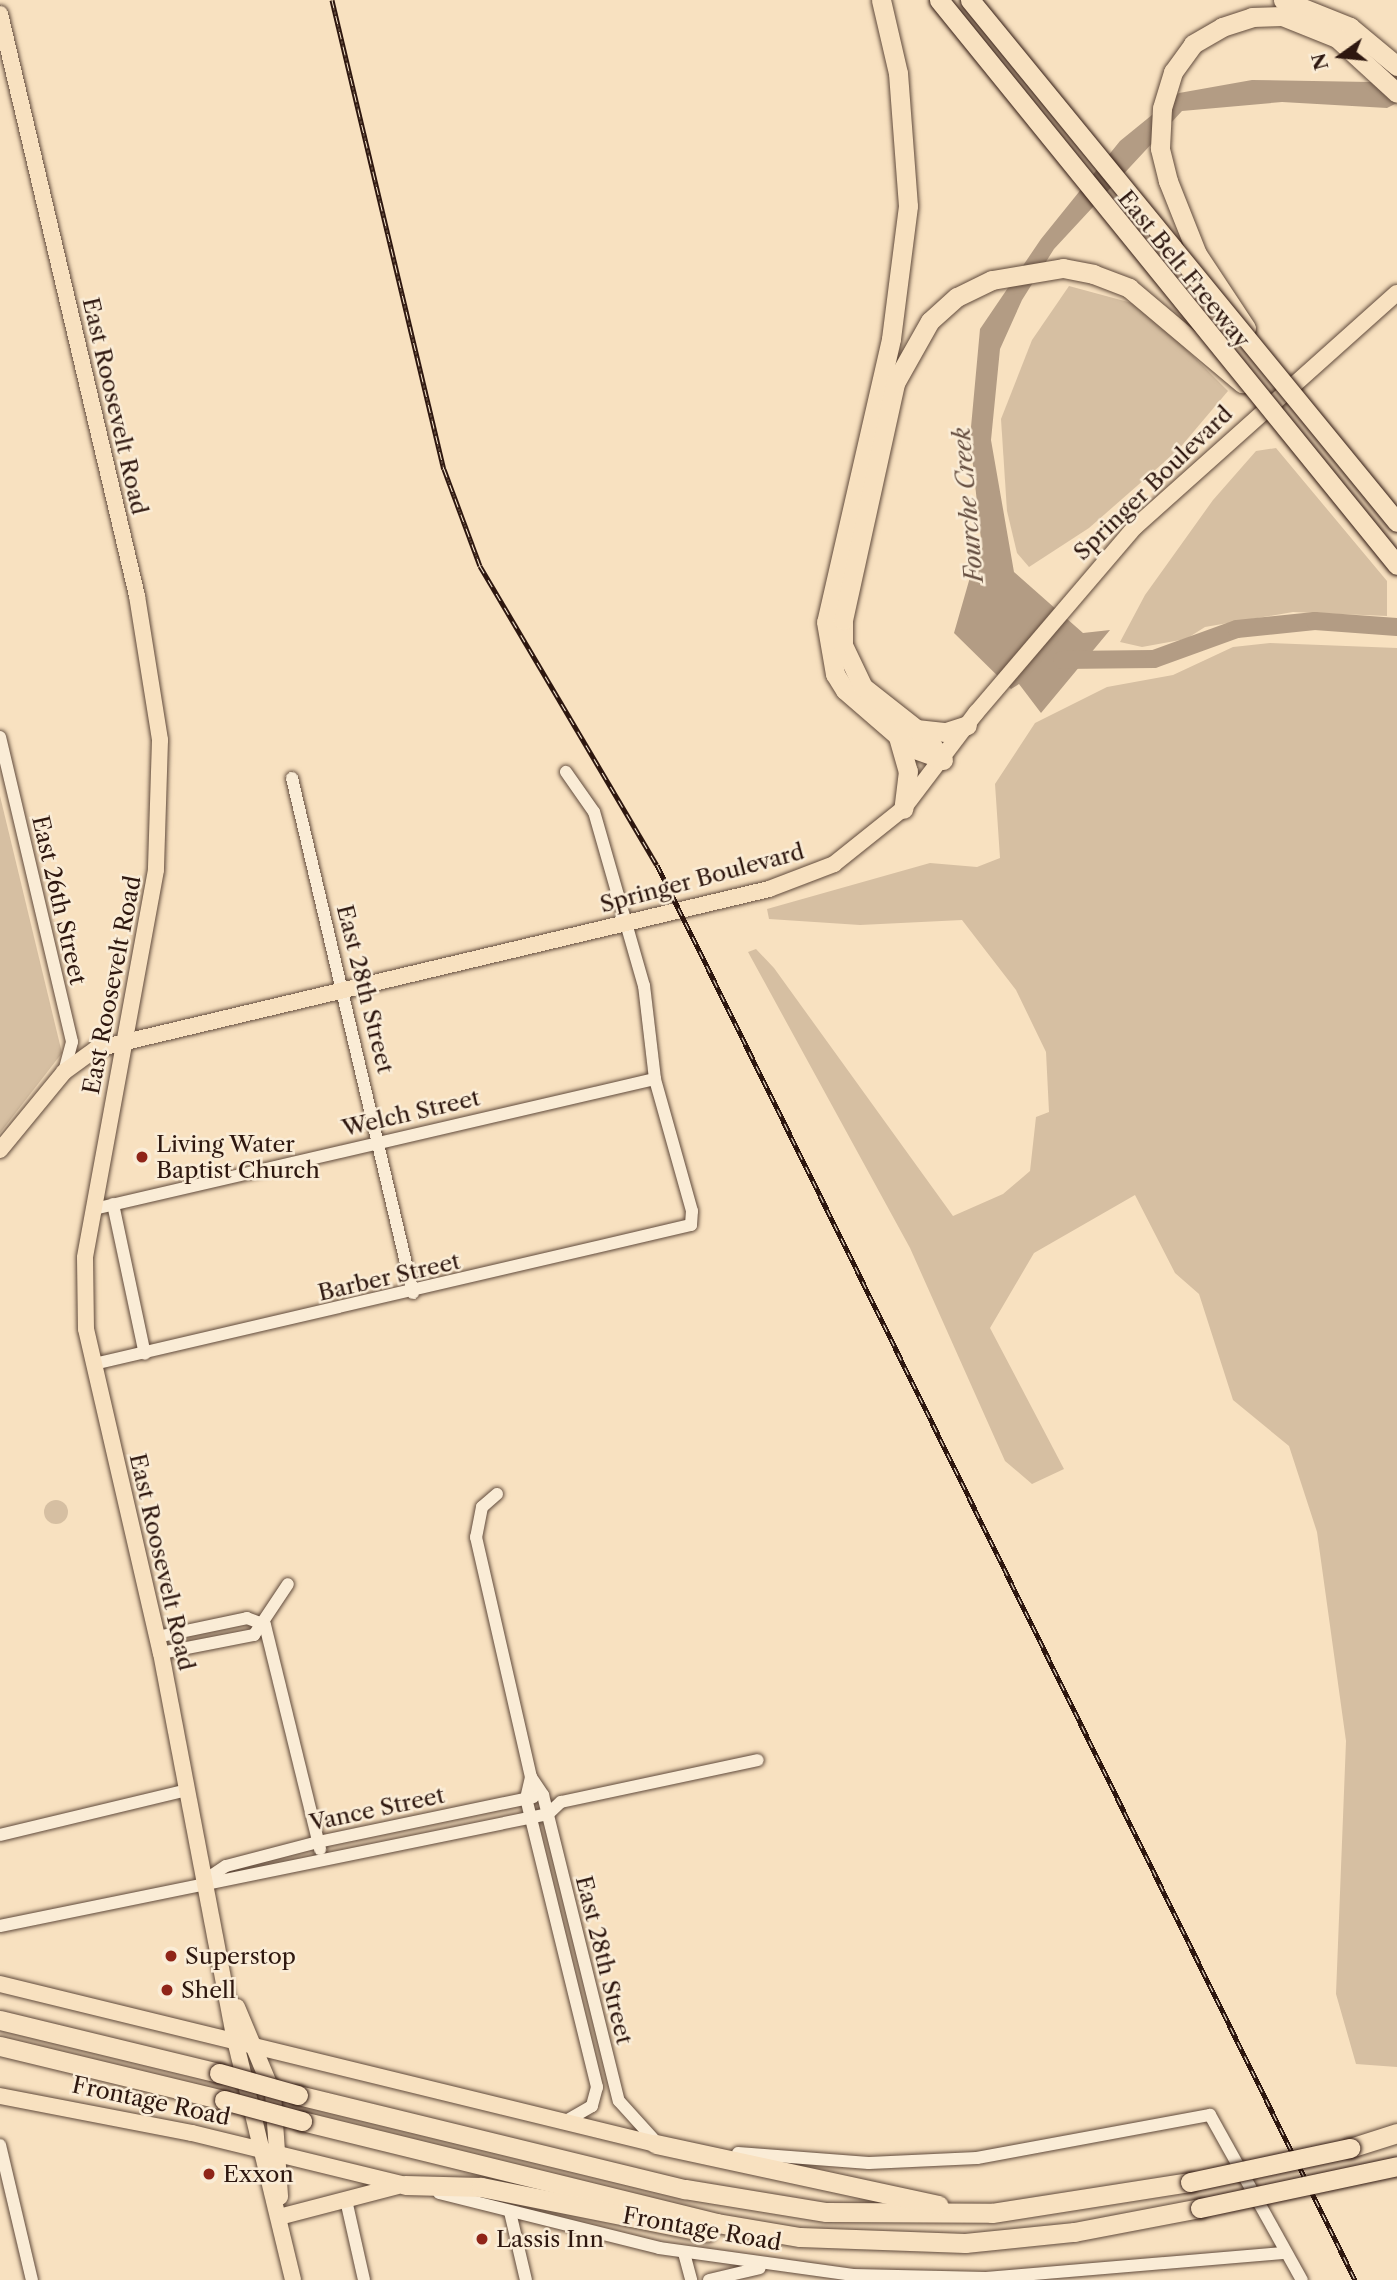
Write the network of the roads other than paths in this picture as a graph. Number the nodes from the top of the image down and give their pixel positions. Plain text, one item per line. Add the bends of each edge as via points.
1 (881, 0) edge
2 (939, 0) edge
3 (970, 0) edge
4 (1283, 0) edge
5 (0, 14) edge
6 (4, 49) edge
7 (1397, 66) edge
8 (1397, 93) edge
9 (1397, 292) edge
10 (1273, 374) junction
11 (1251, 391) junction
12 (1397, 522) edge
13 (1397, 565) edge
14 (844, 672) junction
15 (972, 719) junction
16 (906, 733) junction
17 (0, 737) edge
18 (943, 760) junction
19 (566, 772) dead end
20 (292, 778) dead end
21 (903, 809) junction
22 (624, 923) junction
23 (345, 990) junction
24 (124, 1042) junction
25 (64, 1072) junction
26 (655, 1079) junction
27 (379, 1143) junction
28 (0, 1150) edge
29 (113, 1204) junction
30 (93, 1209) junction
31 (413, 1293) junction
32 (145, 1354) junction
33 (94, 1364) junction
34 (497, 1494) dead end
35 (288, 1584) dead end
36 (265, 1625) junction
37 (159, 1645) junction
38 (758, 1760) dead end
39 (531, 1777) junction
40 (187, 1790) junction
41 (543, 1795) junction
42 (526, 1798) junction
43 (561, 1802) junction
44 (548, 1814) junction
45 (531, 1818) junction
46 (0, 1835) edge
47 (318, 1842) junction
48 (322, 1860) junction
49 (205, 1880) junction
50 (0, 1926) edge
51 (0, 1984) edge
52 (0, 2020) edge
53 (243, 2042) junction
54 (0, 2046) edge
55 (0, 2095) edge
56 (562, 2124) junction
57 (1397, 2133) edge
58 (1397, 2138) edge
59 (656, 2144) junction
60 (0, 2145) edge
61 (1350, 2148) junction
62 (261, 2150) junction
63 (280, 2152) junction
64 (1397, 2166) edge
65 (405, 2185) junction
66 (346, 2200) junction
67 (510, 2212) junction
68 (992, 2213) junction
69 (279, 2217) junction
70 (800, 2236) junction
71 (684, 2253) junction
72 (1286, 2253) junction
73 (769, 2266) junction
74 (854, 2277) edge
75 (32, 2280) edge
76 (293, 2280) edge
77 (364, 2280) edge
78 (526, 2280) edge
79 (691, 2280) edge
80 (709, 2280) edge
81 (1302, 2280) edge

1 - 14 highway via 898,73 908,206 891,339 826,622
2 - 11 highway, East Belt Freeway, bridge
3 - 10 highway, East Belt Freeway, bridge
4 - 7 highway via 1350,27
5 - 6 main road, East Roosevelt Road
6 - 24 main road, East Roosevelt Road via 156,702 158,855
8 - 10 highway, bridge via 1337,38 1282,16 1252,17 1222,27 1193,44 1173,72 1162,108 1168,181 1197,254
9 - 15 main road, Springer Boulevard via 1182,481 1094,570
10 - 12 highway, East Belt Freeway, bridge
11 - 13 highway, East Belt Freeway, bridge
11 - 14 highway via 1129,288 1093,274 1021,271 957,297 912,346 895,383 843,620
14 - 16 highway via 859,706
15 - 16 highway via 946,732
15 - 18 main road, Springer Boulevard
16 - 18 highway
16 - 21 highway
17 - 25 street, East 26th Street via 72,1042
18 - 21 main road, Springer Boulevard
19 - 22 street via 586,798
20 - 23 street, East 28th Street
21 - 22 main road, Springer Boulevard via 821,870
22 - 23 main road, Springer Boulevard
22 - 26 street via 644,986
23 - 24 main road, Springer Boulevard
23 - 27 street, East 28th Street
24 - 25 main road, Springer Boulevard via 84,1055
24 - 30 main road, East Roosevelt Road
25 - 28 main road, Springer Boulevard
26 - 27 street, Welch Street
26 - 31 street, Barber Street via 692,1210 691,1225
27 - 29 street, Welch Street
27 - 31 street, East 28th Street
29 - 30 street, Welch Street
29 - 32 street
30 - 33 main road, East Roosevelt Road via 82,1283
31 - 32 street, Barber Street
32 - 33 street, Barber Street
33 - 37 main road, East Roosevelt Road
34 - 39 street, East 28th Street via 482,1507 476,1537
35 - 36 street
36 - 37 street via 254,1635
36 - 47 street
37 - 40 main road, East Roosevelt Road
38 - 43 street
39 - 41 street, East 28th Street
39 - 42 street, East 28th Street
40 - 46 street
40 - 49 main road, East Roosevelt Road
41 - 42 street, Vance Street
41 - 43 street
41 - 44 street, East 28th Street
42 - 45 street, East 28th Street
42 - 47 street, Vance Street
43 - 44 street, Vance Street
44 - 45 street, Vance Street
44 - 59 street, East 28th Street via 615,2088 625,2112
45 - 48 street, Vance Street
45 - 56 street, East 28th Street via 597,2087 592,2106
47 - 48 street
47 - 49 street, Vance Street via 226,1866
48 - 49 street, Vance Street via 228,1882
49 - 50 street, Vance Street
49 - 53 main road, East Roosevelt Road
51 - 53 main road
52 - 68 highway, bridge via 759,2203 902,2216
53 - 56 main road
53 - 62 main road, East Roosevelt Road
53 - 63 main road, East Roosevelt Road via 273,2093
54 - 70 highway, bridge via 717,2223
55 - 62 main road, Frontage Road
56 - 59 main road
57 - 61 highway
58 - 61 highway
59 - 68 highway via 862,2193
59 - 72 street via 816,2161 924,2162 1038,2150 1210,2115
60 - 75 street
61 - 68 highway, bridge via 1190,2182
62 - 63 main road, Frontage Road
62 - 69 main road, East Roosevelt Road
63 - 65 main road, Frontage Road
63 - 69 main road, East Roosevelt Road
64 - 70 highway, bridge via 1074,2232 965,2243
65 - 66 main road
65 - 67 street, Frontage Road
65 - 70 highway via 481,2187 650,2224
66 - 69 main road
66 - 77 street
67 - 71 street, Frontage Road
67 - 78 street
69 - 76 main road, East Roosevelt Road
71 - 73 street, Frontage Road
71 - 79 street
72 - 74 street, Frontage Road via 1040,2275
72 - 81 street
73 - 74 street, Frontage Road
73 - 80 street

